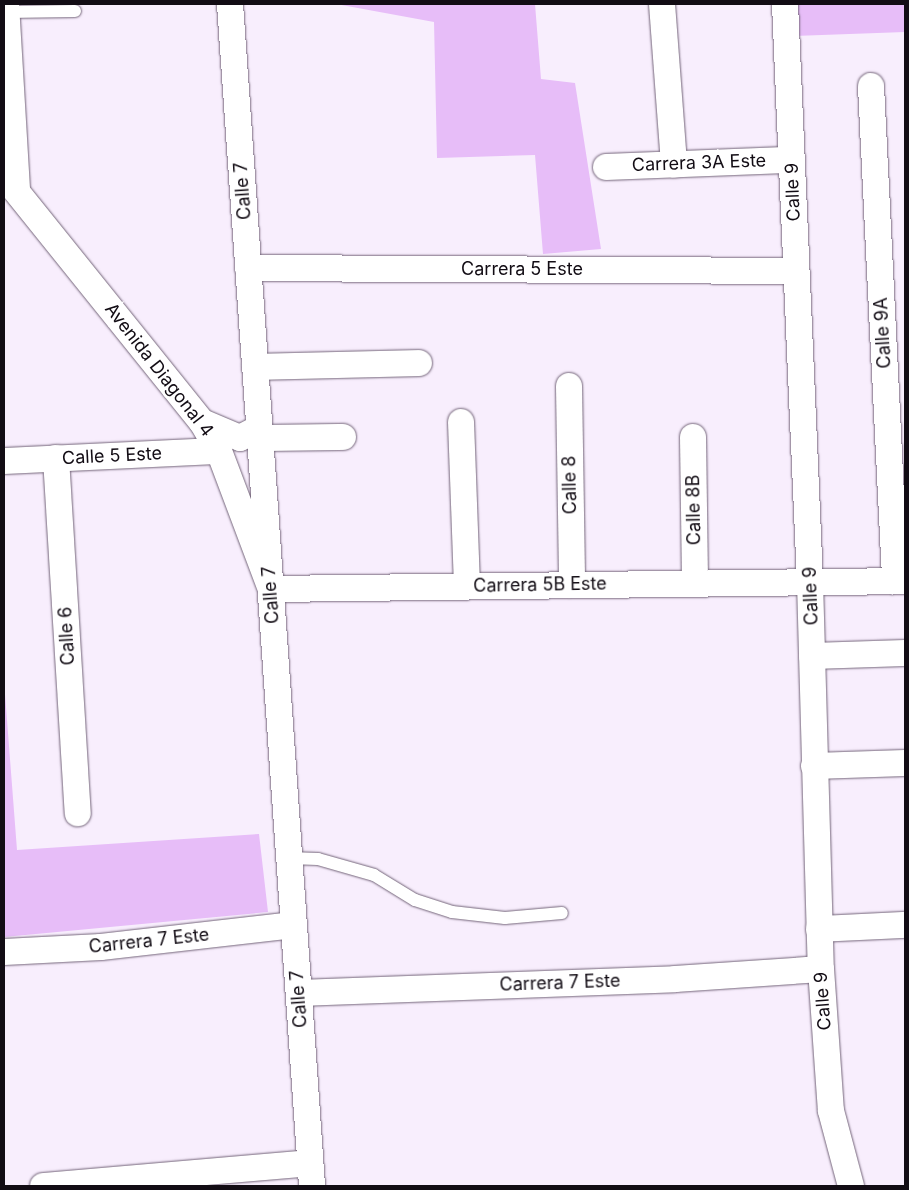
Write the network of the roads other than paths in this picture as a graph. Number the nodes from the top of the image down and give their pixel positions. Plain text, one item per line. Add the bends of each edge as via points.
1 (230, 4) edge
2 (662, 4) edge
3 (785, 4) edge
4 (6, 8) edge
5 (76, 11) dead end
6 (871, 86) dead end
7 (792, 160) junction
8 (674, 164) junction
9 (606, 166) dead end
10 (10, 183) edge
11 (248, 268) junction
12 (796, 271) junction
13 (419, 363) dead end
14 (255, 367) junction
15 (569, 386) dead end
16 (202, 422) junction
17 (461, 422) dead end
18 (260, 433) junction
19 (343, 437) dead end
20 (693, 437) dead end
21 (219, 451) junction
22 (56, 458) junction
23 (4, 461) edge
24 (900, 581) edge
25 (810, 582) junction
26 (695, 583) junction
27 (572, 585) junction
28 (467, 586) junction
29 (271, 588) junction
30 (905, 653) edge
31 (812, 656) junction
32 (905, 763) edge
33 (814, 766) junction
34 (78, 813) dead end
35 (289, 858) junction
36 (562, 913) dead end
37 (905, 924) edge
38 (294, 925) junction
39 (819, 928) junction
40 (4, 952) edge
41 (821, 969) junction
42 (298, 993) junction
43 (311, 1174) edge
44 (52, 1186) edge
45 (851, 1186) edge

1 - 11 street, Calle 7
2 - 8 street
3 - 7 street, Calle 9
4 - 5 lane
4 - 10 street
6 - 24 street, Calle 9A
7 - 8 street, Carrera 3A Este
7 - 12 street, Calle 9
8 - 9 street, Carrera 3A Este
10 - 16 street, Avenida Diagonal 4
11 - 12 street, Carrera 5 Este
11 - 14 street, Calle 7
12 - 25 street, Calle 9
13 - 14 street
14 - 18 street, Calle 7
15 - 27 street, Calle 8
16 - 18 street via 240,438
16 - 21 street, Avenida Diagonal 4
17 - 28 street
18 - 19 street
18 - 29 street, Calle 7
20 - 26 street, Calle 8B
21 - 22 street, Calle 5 Este
21 - 29 street, Avenida Diagonal 4
22 - 23 street, Calle 5 Este
22 - 34 street, Calle 6
24 - 25 street, Carrera 5B Este
25 - 26 street, Carrera 5B Este
25 - 31 street, Calle 9
26 - 27 street, Carrera 5B Este
27 - 28 street, Carrera 5B Este
28 - 29 street, Carrera 5B Este
29 - 35 street, Calle 7
30 - 31 street
31 - 33 street, Calle 9
32 - 33 street
33 - 39 street, Calle 9
35 - 36 lane via 318,859 374,874 415,900 452,912 505,918
35 - 38 street, Calle 7
37 - 39 street
38 - 40 street, Carrera 7 Este via 101,947
38 - 42 street, Calle 7
39 - 41 street, Calle 9
41 - 42 street, Carrera 7 Este via 675,979
41 - 45 street, Calle 9 via 831,1110
42 - 43 street, Calle 7
43 - 44 street

